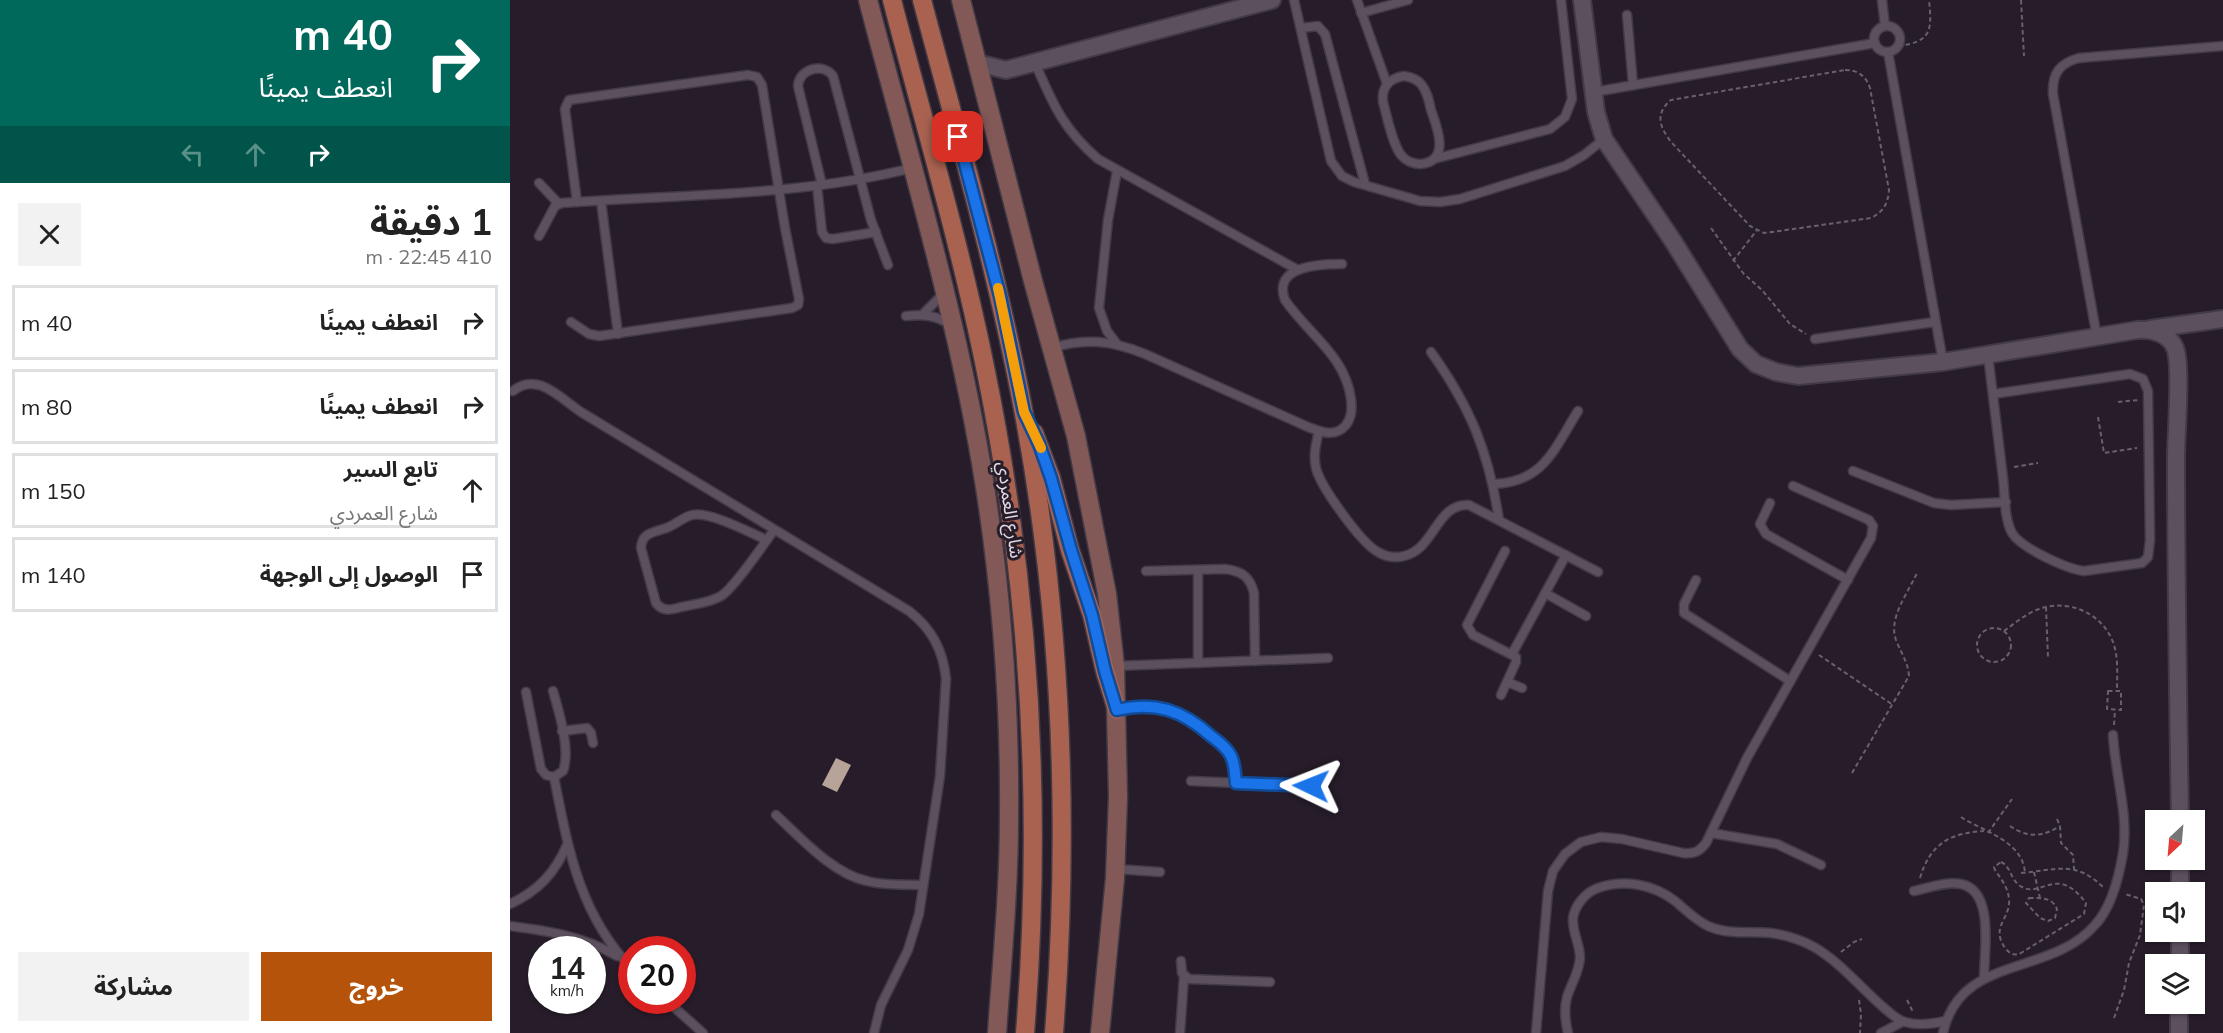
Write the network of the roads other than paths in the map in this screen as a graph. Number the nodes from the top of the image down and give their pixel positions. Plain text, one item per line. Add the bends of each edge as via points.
1 (868, 0) edge
2 (892, 0) edge
3 (922, 0) edge
4 (961, 0) edge
5 (1272, 0) edge
6 (1294, 0) edge
7 (1357, 0) edge
8 (1408, 0) edge
9 (1561, 0) edge
10 (1582, 0) edge
11 (1882, 0) edge
12 (1361, 13) junction
13 (1627, 15) dead end
14 (1885, 27) junction
15 (1301, 28) junction
16 (1875, 43) junction
17 (2223, 46) edge
18 (1888, 52) junction
19 (977, 63) junction
20 (1035, 63) junction
21 (1006, 70) junction
22 (1387, 84) junction
23 (1633, 85) junction
24 (1594, 92) junction
25 (986, 96) junction
26 (1604, 139) junction
27 (1434, 159) junction
28 (912, 168) junction
29 (1117, 171) junction
30 (860, 180) junction
31 (539, 183) dead end
32 (1365, 184) junction
33 (820, 186) junction
34 (779, 190) junction
35 (601, 201) junction
36 (578, 202) junction
37 (559, 204) junction
38 (876, 232) junction
39 (540, 236) dead end
40 (1342, 264) dead end
41 (888, 265) dead end
42 (1298, 270) junction
43 (945, 293) junction
44 (923, 314) junction
45 (906, 316) dead end
46 (2223, 319) edge
47 (571, 322) dead end
48 (1935, 322) junction
49 (952, 326) junction
50 (2149, 329) junction
51 (618, 334) junction
52 (2097, 337) junction
53 (1815, 339) road end
54 (1117, 344) junction
55 (1052, 348) junction
56 (1431, 352) dead end
57 (1988, 355) junction
58 (1943, 362) junction
59 (513, 391) dead end
60 (1993, 394) junction
61 (1578, 411) dead end
62 (1024, 412) junction
63 (1319, 431) junction
64 (1853, 471) dead end
65 (1494, 484) junction
66 (1792, 486) dead end
67 (2006, 502) junction
68 (1770, 503) dead end
69 (1499, 520) junction
70 (774, 530) junction
71 (767, 540) junction
72 (1505, 551) dead end
73 (1566, 555) junction
74 (1197, 570) junction
75 (1146, 571) dead end
76 (1598, 572) dead end
77 (1696, 580) dead end
78 (1848, 580) junction
79 (1545, 593) junction
80 (1586, 616) dead end
81 (1512, 654) junction
82 (1328, 658) dead end
83 (1255, 661) junction
84 (1198, 663) junction
85 (1115, 666) junction
86 (1790, 681) junction
87 (1507, 682) junction
88 (1522, 688) dead end
89 (553, 691) dead end
90 (526, 692) dead end
91 (1501, 695) dead end
92 (1117, 710) junction
93 (562, 731) junction
94 (2113, 735) road end
95 (593, 743) dead end
96 (554, 777) junction
97 (1191, 781) dead end
98 (1236, 783) junction
99 (1311, 786) dead end
100 (2180, 810) edge
101 (776, 815) dead end
102 (1710, 833) junction
103 (568, 845) junction
104 (1821, 865) dead end
105 (1116, 869) junction
106 (1160, 872) dead end
107 (923, 885) junction
108 (1917, 890) road end
109 (510, 904) edge
110 (510, 926) edge
111 (618, 953) edge
112 (618, 957) edge
113 (1181, 961) dead end
114 (1184, 976) junction
115 (1984, 978) junction
116 (1270, 982) dead end
117 (682, 1014) edge
118 (2179, 1014) edge
119 (1946, 1021) junction
120 (1902, 1022) junction
121 (703, 1033) edge
122 (874, 1033) edge
123 (997, 1033) edge
124 (1025, 1033) edge
125 (1054, 1033) edge
126 (1100, 1033) edge
127 (1180, 1033) edge
128 (1536, 1033) edge
129 (1568, 1033) edge
130 (1881, 1033) edge
131 (1943, 1033) edge
132 (2179, 1033) edge

1 - 28 street
2 - 124 main road, شارع العمردي via 972,306 1015,539 1028,671 1034,800
3 - 62 main road, شارع العمردي via 1000,296
4 - 19 street
5 - 20 street
6 - 15 lane
7 - 12 lane
8 - 12 lane
9 - 27 lane via 1572,99 1565,117 1550,129
10 - 24 street
11 - 14 lane
12 - 22 lane
13 - 23 lane
14 - 16 lane via 1875,34
14 - 18 lane via 1893,27 1899,33 1898,46
15 - 32 lane via 1331,161 1342,176
15 - 32 lane via 1318,26 1325,34
16 - 18 lane
16 - 23 lane
17 - 52 lane via 2079,58 2058,69 2053,94
18 - 48 lane
19 - 21 street
19 - 25 street
20 - 21 street
20 - 29 lane via 1067,128 1082,145
21 - 25 street
22 - 27 lane via 1383,102 1400,153 1415,164
22 - 27 lane via 1398,77 1411,77 1425,90 1441,141
23 - 24 lane
24 - 26 street
25 - 55 street
26 - 32 lane via 1565,166 1450,201 1420,201
26 - 58 street via 1673,241 1725,328 1756,364 1798,376
28 - 30 lane
28 - 43 street
29 - 42 lane
29 - 54 lane via 1100,308 1107,331
30 - 33 lane
30 - 33 lane via 833,76 820,68 804,72 798,86
30 - 38 lane
31 - 37 lane
33 - 34 lane
33 - 38 lane via 822,232 826,238
34 - 35 lane
34 - 36 lane via 762,85 757,77 748,75 569,100 564,110
34 - 51 lane via 799,299 795,307
35 - 36 lane
35 - 51 lane
36 - 37 lane
37 - 39 lane
38 - 41 lane
40 - 42 lane
42 - 63 lane via 1283,282 1285,300 1336,359 1351,400 1350,420 1342,429 1331,434
43 - 44 lane
43 - 49 street
44 - 45 lane
44 - 49 lane
46 - 50 street
47 - 51 lane via 592,336
48 - 53 lane
48 - 58 lane
49 - 123 street via 985,487 1004,653 1009,820
50 - 52 street
50 - 100 street via 2169,339 2177,360
52 - 57 street
54 - 55 lane via 1086,341
54 - 63 lane
55 - 85 street via 1076,436 1101,555
56 - 65 lane via 1470,414
57 - 58 street
57 - 60 lane
59 - 70 lane via 525,384 544,387
60 - 67 lane
60 - 67 lane via 2130,374 2143,379 2148,399 2149,549 2142,563 2084,571 2066,567 2016,538 2009,525
61 - 65 lane via 1539,470 1510,483
62 - 92 main road via 1048,470
62 - 125 main road, شارع العمردي via 1050,588 1060,710 1063,853
63 - 69 lane via 1314,448 1320,482 1376,552 1389,557 1415,553 1450,509 1459,505 1469,505
64 - 67 lane via 1934,504
65 - 69 lane
66 - 78 lane via 1863,517 1873,526 1871,538
68 - 78 lane via 1760,524 1766,534
69 - 73 lane
70 - 71 lane
70 - 107 lane via 909,611 937,643 946,679 940,776
71 - 71 lane via 722,596 668,610 656,603 641,548 647,534 698,514
72 - 81 lane via 1467,625 1473,635
73 - 76 lane
73 - 79 lane
74 - 75 lane
74 - 83 lane via 1235,570 1252,583
74 - 84 lane
77 - 86 lane via 1683,604 1684,613
78 - 86 lane
79 - 80 lane
79 - 81 lane
81 - 87 lane via 1516,662
82 - 83 lane
83 - 84 lane
84 - 85 lane
85 - 92 street
86 - 102 lane
87 - 88 lane
87 - 91 lane
89 - 93 lane
90 - 96 lane via 541,769
92 - 98 lane via 1152,706 1182,715 1231,755
92 - 105 street
93 - 95 lane via 587,728
93 - 96 lane via 565,767
94 - 115 lane via 2125,830 2113,893 2096,924 2080,940
96 - 103 lane
97 - 98 lane
98 - 99 lane
101 - 107 lane via 853,877 877,883
102 - 104 lane via 1777,844
102 - 128 lane via 1700,850 1692,854 1601,837 1581,842 1565,854 1553,871 1548,891
103 - 109 lane via 547,879
103 - 111 lane via 582,892
105 - 106 lane
105 - 126 street
107 - 122 lane via 913,938 881,1005
108 - 115 lane via 1961,884 1979,896 1984,905
110 - 112 lane via 568,935
113 - 114 lane
114 - 116 lane
114 - 127 lane
115 - 119 lane via 1960,995
117 - 121 lane
118 - 132 street
119 - 120 lane
119 - 131 lane
120 - 129 lane via 1813,946 1772,933 1712,928 1659,891 1626,883 1592,890 1580,901 1573,917 1580,962 1567,997 1564,1016
120 - 130 lane

